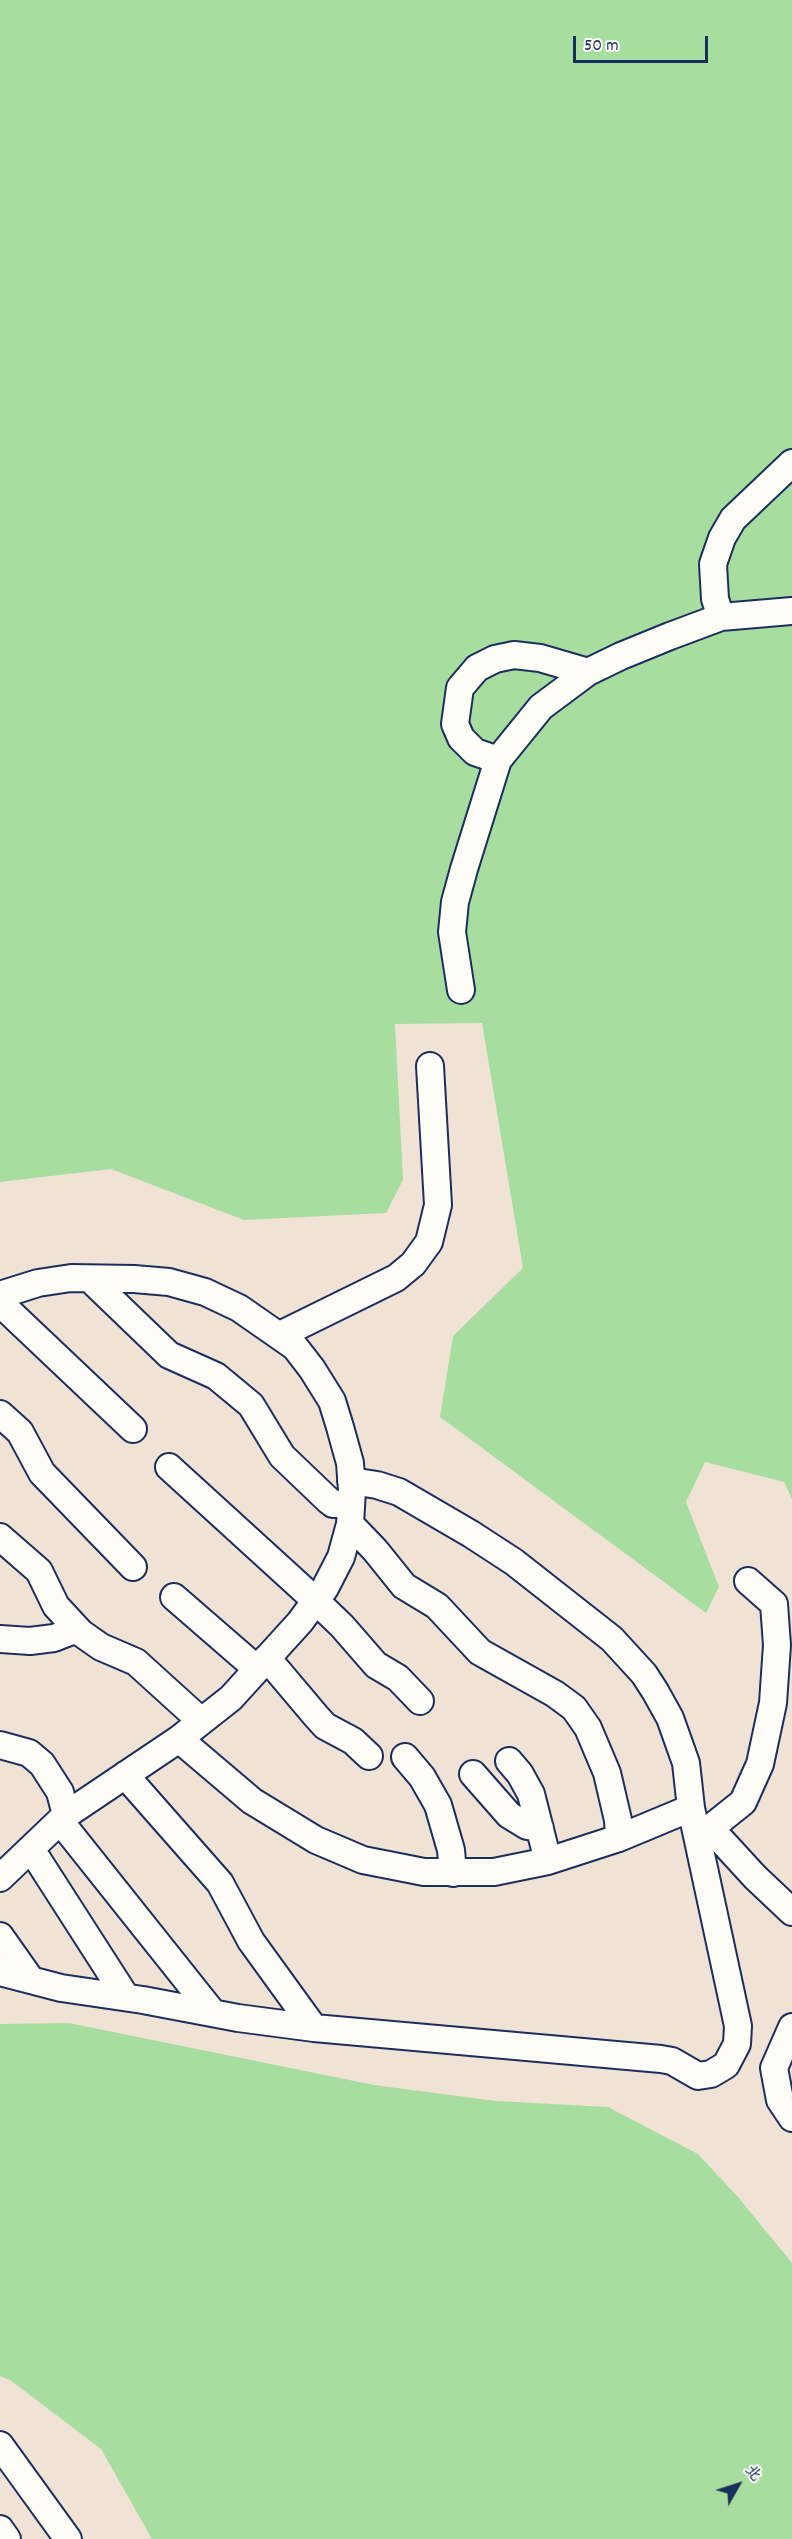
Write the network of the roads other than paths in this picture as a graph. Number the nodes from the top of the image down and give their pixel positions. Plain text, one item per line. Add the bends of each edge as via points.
1 (792, 463) edge
2 (792, 611) edge
3 (721, 617) junction
4 (588, 672) junction
5 (498, 760) junction
6 (461, 990) dead end
7 (430, 1066) dead end
8 (90, 1279) junction
9 (0, 1295) edge
10 (0, 1303) edge
11 (280, 1335) junction
12 (0, 1414) edge
13 (133, 1429) dead end
14 (169, 1467) dead end
15 (351, 1503) junction
16 (0, 1537) edge
17 (132, 1567) dead end
18 (748, 1581) dead end
19 (174, 1597) dead end
20 (316, 1601) junction
21 (77, 1629) junction
22 (0, 1639) edge
23 (262, 1663) junction
24 (420, 1701) dead end
25 (201, 1721) junction
26 (179, 1739) junction
27 (0, 1745) edge
28 (369, 1756) dead end
29 (405, 1757) dead end
30 (509, 1761) dead end
31 (473, 1774) dead end
32 (125, 1775) junction
33 (691, 1808) junction
34 (63, 1818) junction
35 (540, 1828) junction
36 (704, 1833) junction
37 (619, 1838) junction
38 (31, 1849) junction
39 (548, 1861) junction
40 (453, 1873) junction
41 (0, 1878) edge
42 (792, 1912) edge
43 (0, 1936) edge
44 (0, 1972) edge
45 (32, 1980) junction
46 (126, 1997) junction
47 (213, 2013) junction
48 (792, 2027) edge
49 (314, 2028) junction
50 (792, 2118) edge
51 (0, 2445) edge
52 (0, 2529) edge
53 (7, 2539) edge
54 (68, 2539) edge

1 - 3 street via 733,519 722,538 713,564 715,599
2 - 3 street
3 - 4 street
4 - 5 street via 541,707
4 - 5 street via 514,655 477,668 460,688 455,724 461,738 475,752
5 - 6 street via 455,902 452,932
7 - 11 street via 438,1205 429,1242 414,1264 396,1278
8 - 9 street via 38,1283
8 - 11 street via 169,1282 205,1292 239,1308
8 - 15 street via 169,1355 216,1376 251,1405 282,1456 328,1500 333,1504
10 - 13 street
11 - 15 street via 295,1347 332,1401 350,1463
12 - 17 street via 20,1432 42,1473
14 - 20 street
15 - 20 street via 341,1557
15 - 33 street via 377,1485 399,1492 471,1533 558,1595 612,1640 644,1674 670,1718 686,1763
15 - 37 street via 375,1550 404,1586 437,1606 480,1652 574,1708 588,1728 607,1773
16 - 21 street via 39,1571 56,1606
18 - 36 street via 774,1604 777,1645 773,1703 760,1764 743,1802
19 - 23 street
20 - 23 street
20 - 24 street via 376,1665 399,1678
21 - 22 street via 54,1638
21 - 25 street via 101,1647 142,1666
23 - 25 street via 231,1698
23 - 28 street via 325,1726 353,1741
25 - 26 street
26 - 32 street
26 - 40 street via 252,1801 316,1840 363,1860 424,1872
27 - 34 street via 29,1753 42,1764 60,1792
29 - 40 street via 438,1805 451,1850
30 - 35 street via 531,1794
31 - 35 street via 508,1815 527,1826
32 - 34 street
32 - 49 street via 220,1883 251,1941
33 - 36 street
33 - 37 street
34 - 38 street
34 - 47 street
35 - 39 street
36 - 42 street
36 - 49 street via 738,2026 734,2054 719,2071 698,2076 662,2059
37 - 39 street
38 - 41 street
38 - 46 street
39 - 40 street via 494,1872
43 - 45 street
44 - 45 street
45 - 46 street
46 - 47 street
47 - 49 street
48 - 50 street via 774,2068 780,2100
51 - 54 street
52 - 53 street

